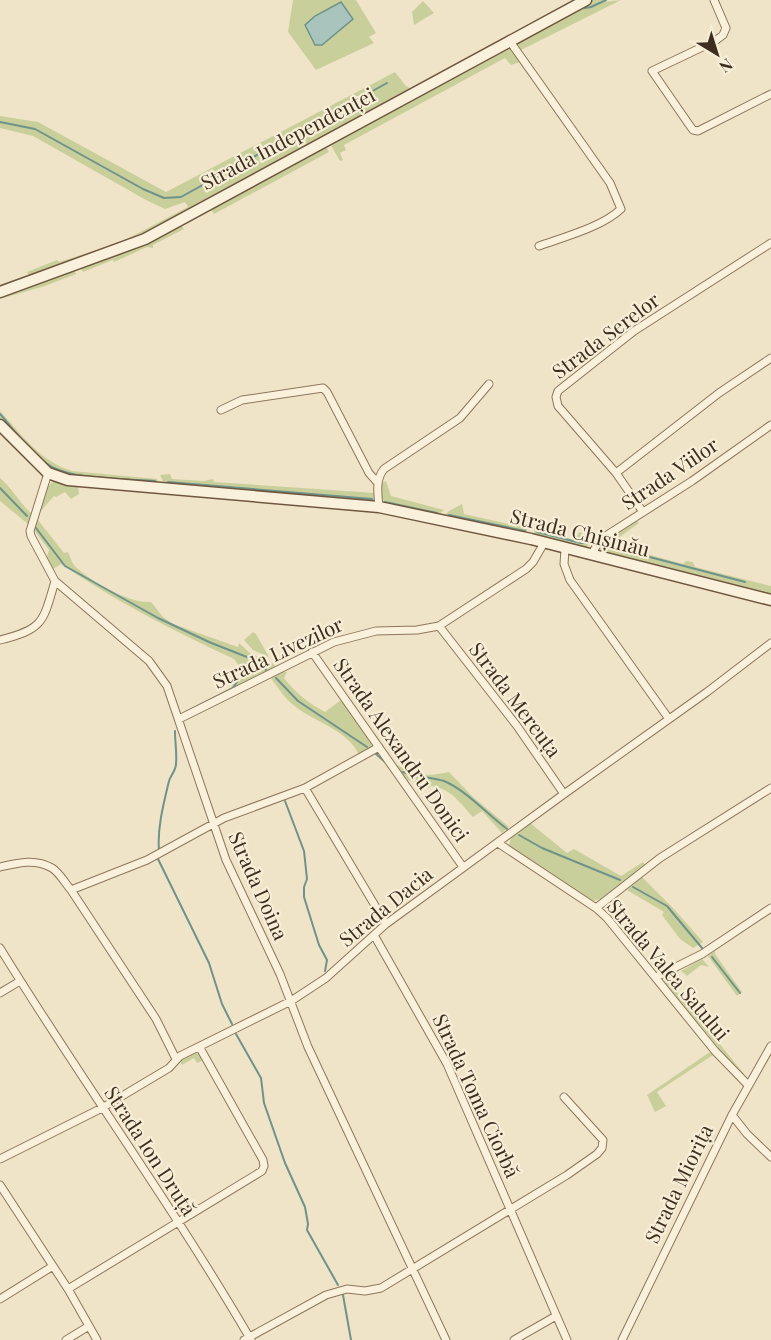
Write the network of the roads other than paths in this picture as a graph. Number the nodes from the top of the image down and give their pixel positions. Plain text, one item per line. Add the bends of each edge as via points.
1 (586, 0) edge
2 (714, 0) edge
3 (509, 40) junction
4 (771, 94) edge
5 (771, 243) edge
6 (539, 246) dead end
7 (0, 292) edge
8 (771, 358) edge
9 (489, 384) dead end
10 (221, 410) dead end
11 (0, 425) edge
12 (771, 425) edge
13 (48, 473) junction
14 (616, 473) junction
15 (378, 482) junction
16 (379, 507) junction
17 (643, 512) junction
18 (544, 543) junction
19 (565, 549) junction
20 (592, 554) junction
21 (55, 581) junction
22 (771, 600) edge
23 (439, 626) junction
24 (0, 640) edge
25 (771, 643) edge
26 (312, 652) junction
27 (178, 719) junction
28 (669, 719) junction
29 (379, 747) junction
30 (305, 788) junction
31 (771, 788) edge
32 (564, 794) junction
33 (213, 824) junction
34 (498, 843) junction
35 (0, 867) edge
36 (463, 867) junction
37 (71, 890) junction
38 (596, 908) junction
39 (771, 908) edge
40 (386, 924) junction
41 (374, 935) junction
42 (0, 948) edge
43 (656, 978) junction
44 (20, 981) junction
45 (0, 993) edge
46 (291, 1001) junction
47 (771, 1046) edge
48 (200, 1048) junction
49 (176, 1059) junction
50 (747, 1085) junction
51 (564, 1096) dead end
52 (102, 1108) junction
53 (732, 1115) junction
54 (771, 1156) edge
55 (0, 1159) edge
56 (0, 1185) edge
57 (510, 1209) junction
58 (177, 1222) junction
59 (53, 1266) junction
60 (412, 1269) junction
61 (68, 1289) junction
62 (0, 1299) edge
63 (556, 1316) junction
64 (89, 1326) junction
65 (248, 1339) edge
66 (66, 1340) edge
67 (98, 1340) edge
68 (446, 1340) edge
69 (514, 1340) edge
70 (567, 1340) edge
71 (622, 1340) edge

1 - 3 street, Strada Independenței
2 - 4 street via 726,28 723,35 652,71 693,130 698,131
3 - 6 street via 621,205 618,212 600,222
3 - 7 street, Strada Independenței via 145,238
5 - 14 street, Strada Serelor via 634,331 558,391 558,406
8 - 14 street
9 - 15 street via 460,418 384,469
10 - 15 street via 242,400 319,388 327,392 369,473
11 - 13 street, Strada Chișinău
12 - 17 street, Strada Viilor
13 - 16 street, Strada Chișinău via 68,480 106,484
13 - 21 street, Strada Doina via 30,531
14 - 17 street, Strada Serelor
15 - 16 street
16 - 18 street, Strada Chișinău
17 - 20 street, Strada Viilor via 599,541
18 - 19 street, Strada Chișinău
18 - 23 street, Strada Livezilor via 526,569
19 - 20 street, Strada Chișinău
19 - 28 street via 564,564 570,580
20 - 22 street, Strada Chișinău
21 - 24 street via 38,626
21 - 27 street, Strada Doina via 149,662 166,686
23 - 26 street, Strada Livezilor via 356,635
23 - 32 street, Strada Mereuța
25 - 28 street, Strada Dacia
26 - 27 street, Strada Livezilor
26 - 29 street, Strada Alexandru Donici
27 - 33 street, Strada Doina
28 - 32 street, Strada Dacia
29 - 30 street
29 - 36 street, Strada Alexandru Donici
30 - 33 street
30 - 40 street
31 - 38 street via 660,858
32 - 34 street, Strada Dacia
33 - 37 street via 147,861
33 - 46 street, Strada Doina
34 - 36 street, Strada Dacia
34 - 38 street, Strada Valea Satului
35 - 37 street via 24,861 53,868
36 - 40 street, Strada Dacia
37 - 49 street via 156,1019
38 - 43 street, Strada Valea Satului
39 - 43 street via 702,954
40 - 41 street, Strada Dacia
41 - 46 street, Strada Dacia via 326,978
41 - 57 street, Strada Toma Ciorbă via 447,1064
42 - 44 street, Strada Ion Druță
43 - 50 street, Strada Valea Satului
44 - 45 street
44 - 52 street, Strada Ion Druță
46 - 48 street, Strada Dacia
46 - 60 street, Strada Doina via 308,1047
47 - 50 street, Strada Miorița
48 - 49 street, Strada Dacia
48 - 58 street via 264,1166
49 - 52 street, Strada Dacia via 169,1068
50 - 53 street, Strada Miorița
51 - 57 street, Strada Toma Ciorbă via 603,1140 602,1148 567,1175
52 - 55 street, Strada Dacia
52 - 58 street, Strada Ion Druță
53 - 54 street
53 - 71 street, Strada Miorița
56 - 59 street
57 - 60 street
57 - 63 street, Strada Toma Ciorbă
58 - 61 street
58 - 65 street, Strada Ion Druță
59 - 61 street
59 - 62 street
60 - 65 street via 372,1291 346,1289 326,1295
60 - 68 street, Strada Doina
61 - 64 street
63 - 69 street
63 - 70 street, Strada Toma Ciorbă
64 - 66 street
64 - 67 street

